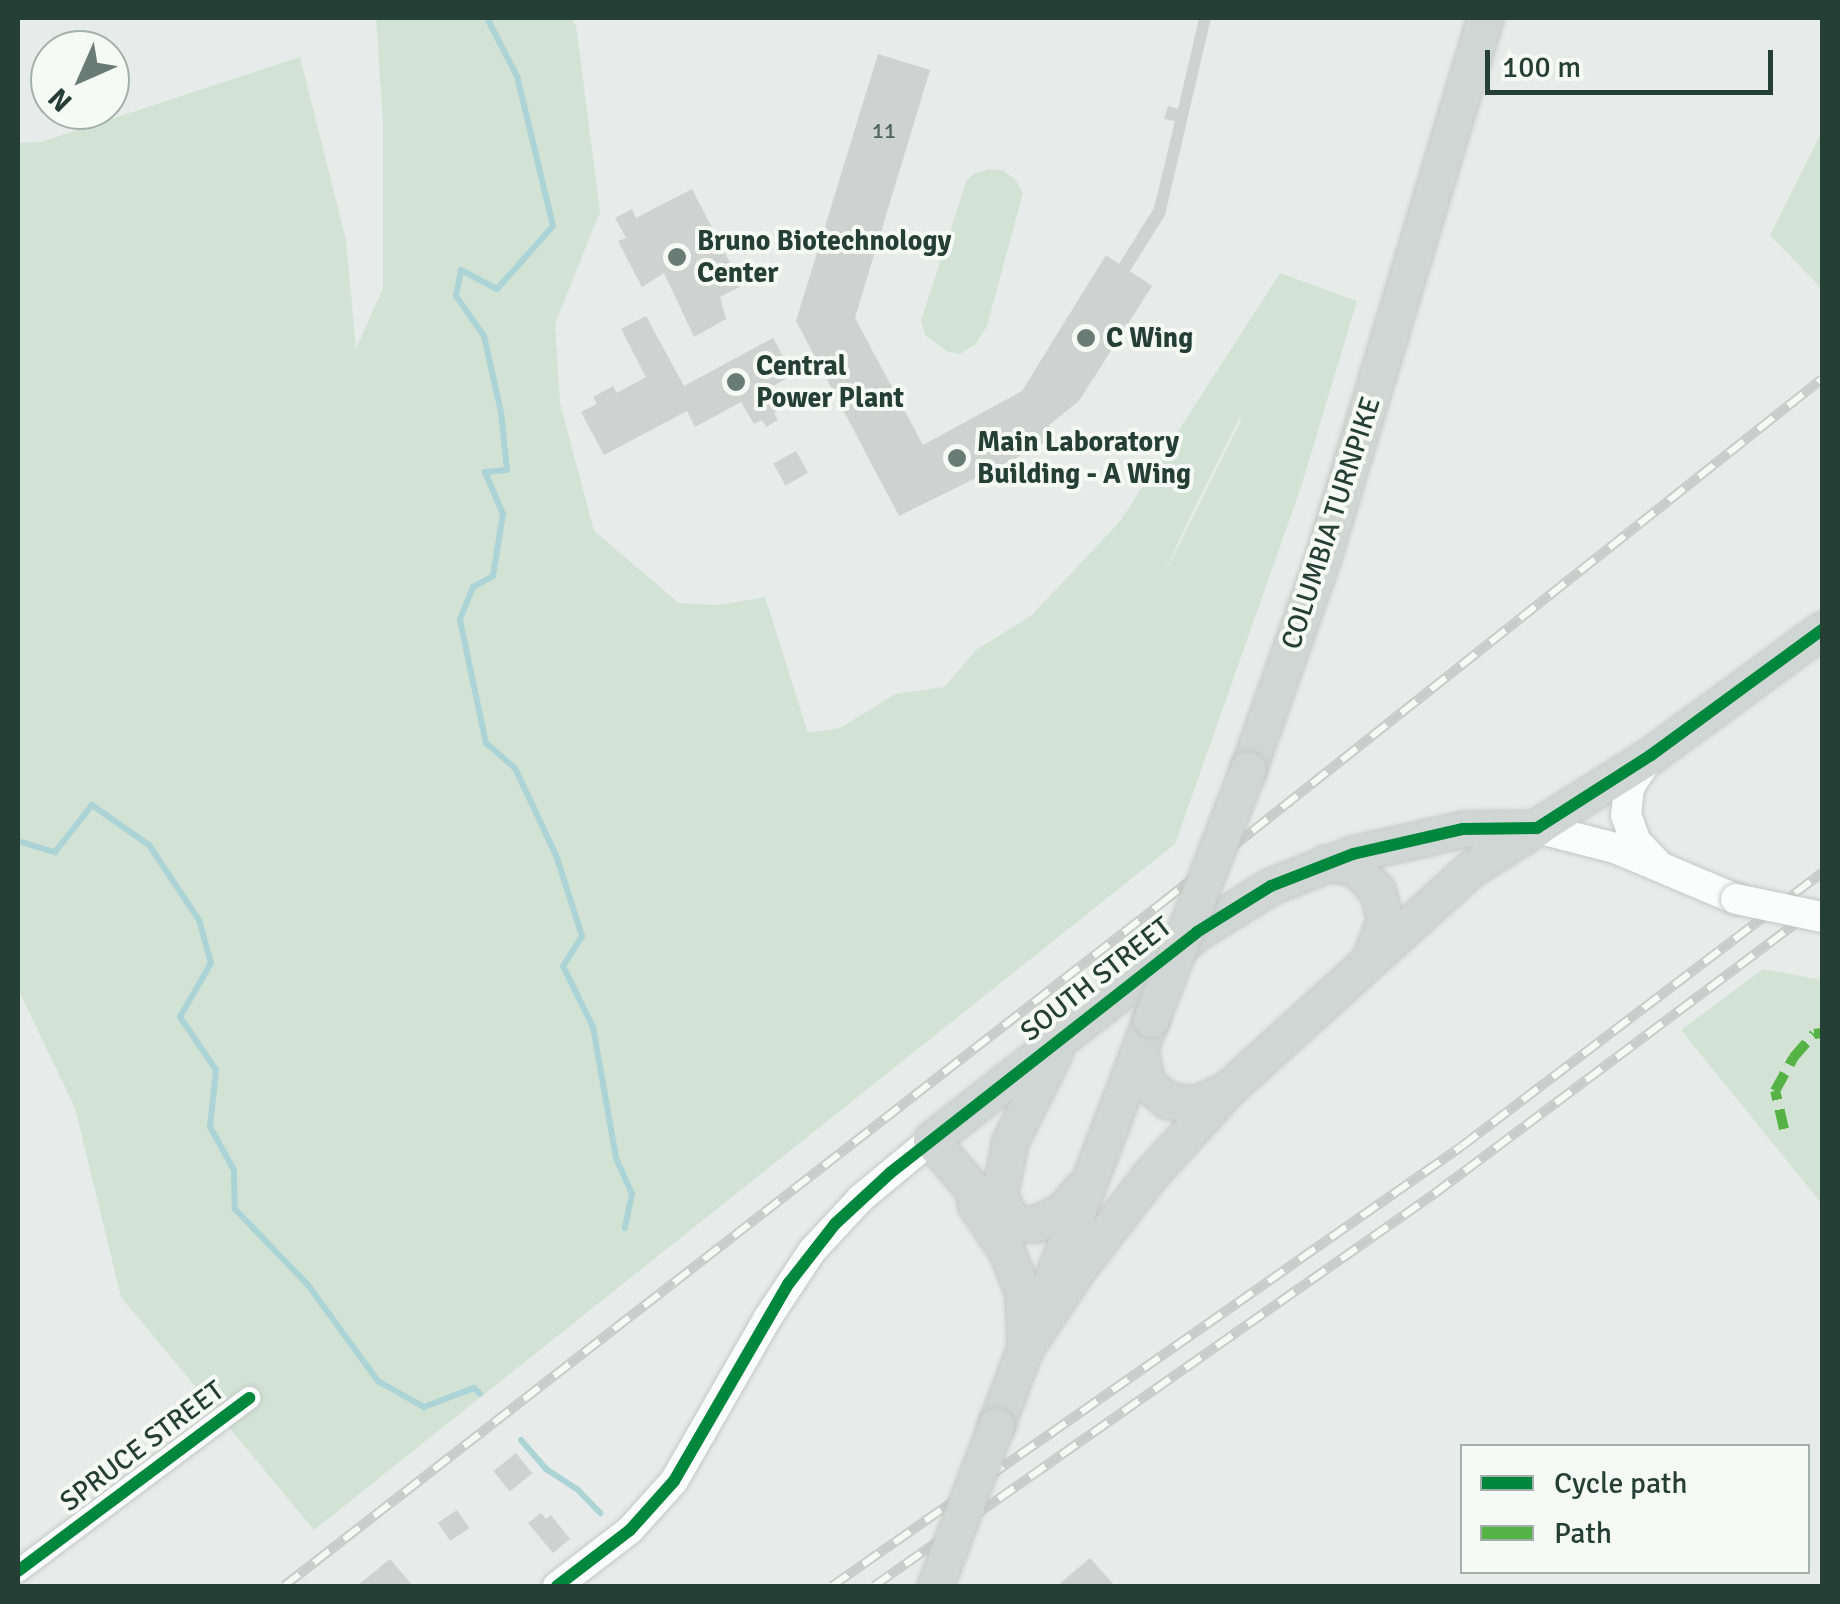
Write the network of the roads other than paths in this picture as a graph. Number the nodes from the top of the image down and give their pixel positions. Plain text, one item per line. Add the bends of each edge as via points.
1 (1484, 18) edge
2 (1822, 630) edge
3 (1651, 754) junction
4 (1537, 828) junction
5 (1325, 864) junction
6 (1669, 872) junction
7 (1822, 917) edge
8 (1369, 958) junction
9 (1069, 1032) junction
10 (1146, 1035) junction
11 (1229, 1088) junction
12 (932, 1140) junction
13 (1092, 1176) junction
14 (969, 1189) junction
15 (1021, 1224) junction
16 (1025, 1348) junction
17 (249, 1398) dead end
18 (18, 1571) edge
19 (557, 1586) edge
20 (935, 1586) edge

1 - 10 main road, COLUMBIA TURNPIKE, bridge via 1332,526
2 - 3 main road
3 - 4 main road
3 - 6 main road via 1629,787 1626,815 1636,842
4 - 5 main road, SOUTH STREET via 1463,830
4 - 6 main road via 1590,840
4 - 8 main road via 1448,886
5 - 8 main road via 1354,867 1377,890 1386,919
5 - 9 main road, SOUTH STREET via 1222,914
6 - 7 main road, bridge via 1736,899
8 - 11 main road
9 - 12 main road, SOUTH STREET
9 - 15 main road via 1036,1084 1002,1160 1002,1208
10 - 11 main road via 1146,1082 1168,1101 1196,1104
10 - 13 main road, COLUMBIA TURNPIKE
11 - 16 main road via 1126,1205
12 - 14 main road
12 - 19 street, SOUTH STREET via 861,1198 812,1251 674,1480 630,1530
13 - 15 main road via 1062,1211
13 - 16 main road, COLUMBIA TURNPIKE
14 - 15 main road via 991,1211
14 - 16 main road via 1023,1292
16 - 20 main road, bridge
17 - 18 street, SPRUCE STREET

